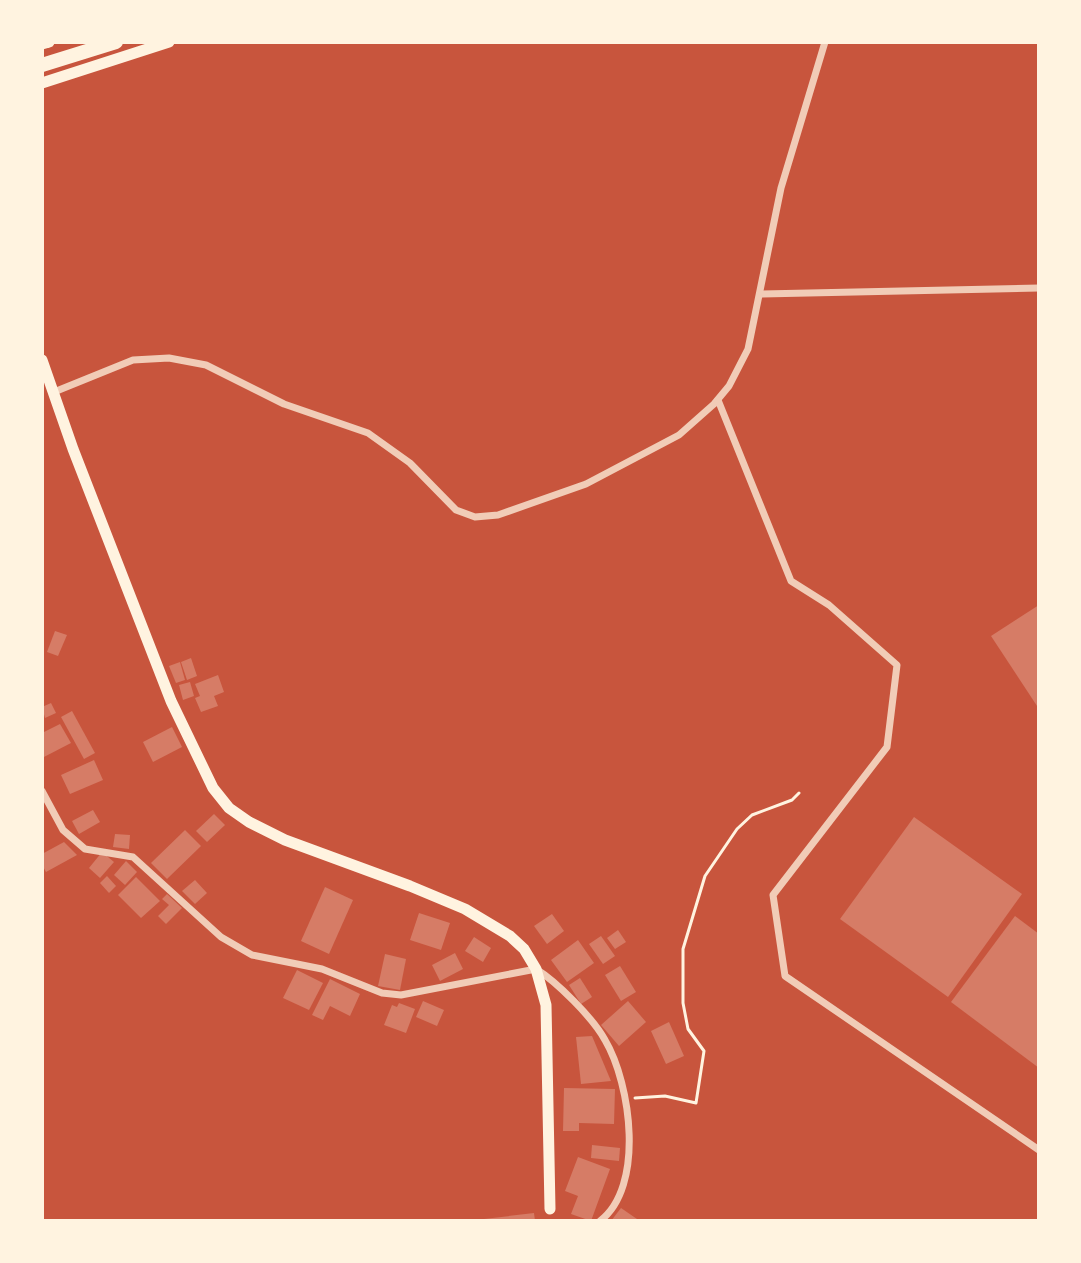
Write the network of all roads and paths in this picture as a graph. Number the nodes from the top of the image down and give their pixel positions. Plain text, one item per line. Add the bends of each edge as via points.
1 (49, 42) edge
2 (116, 42) edge
3 (169, 42) edge
4 (825, 42) edge
5 (42, 44) edge
6 (42, 65) edge
7 (42, 83) edge
8 (1039, 288) edge
9 (760, 294) junction
10 (42, 360) edge
11 (54, 392) junction
12 (718, 400) junction
13 (42, 791) edge
14 (799, 793) dead end
15 (536, 969) junction
16 (625, 1098) junction
17 (1039, 1150) edge
18 (550, 1209) dead end
19 (600, 1221) edge

1 - 5 main road
2 - 6 highway
3 - 7 main road
4 - 9 street via 781,188
8 - 9 street
9 - 12 street via 748,349
10 - 11 main road
11 - 12 street via 133,360 169,358 206,365 284,404 368,433 410,463 456,510 475,517 498,515 586,484 679,435
11 - 15 main road via 171,701 213,788 229,808 285,840 465,909 510,936
12 - 17 street via 791,581 829,605 897,665 887,747 773,895 785,976
13 - 15 street via 63,830 85,849 133,857 221,937 252,955 322,969 382,993 401,995
14 - 16 path via 752,815 737,829 705,876 696,903 683,949 683,1003 688,1029 704,1051 696,1103 665,1096
15 - 16 street via 553,980 605,1038
15 - 18 main road via 546,1005
16 - 19 street via 628,1175 611,1213

